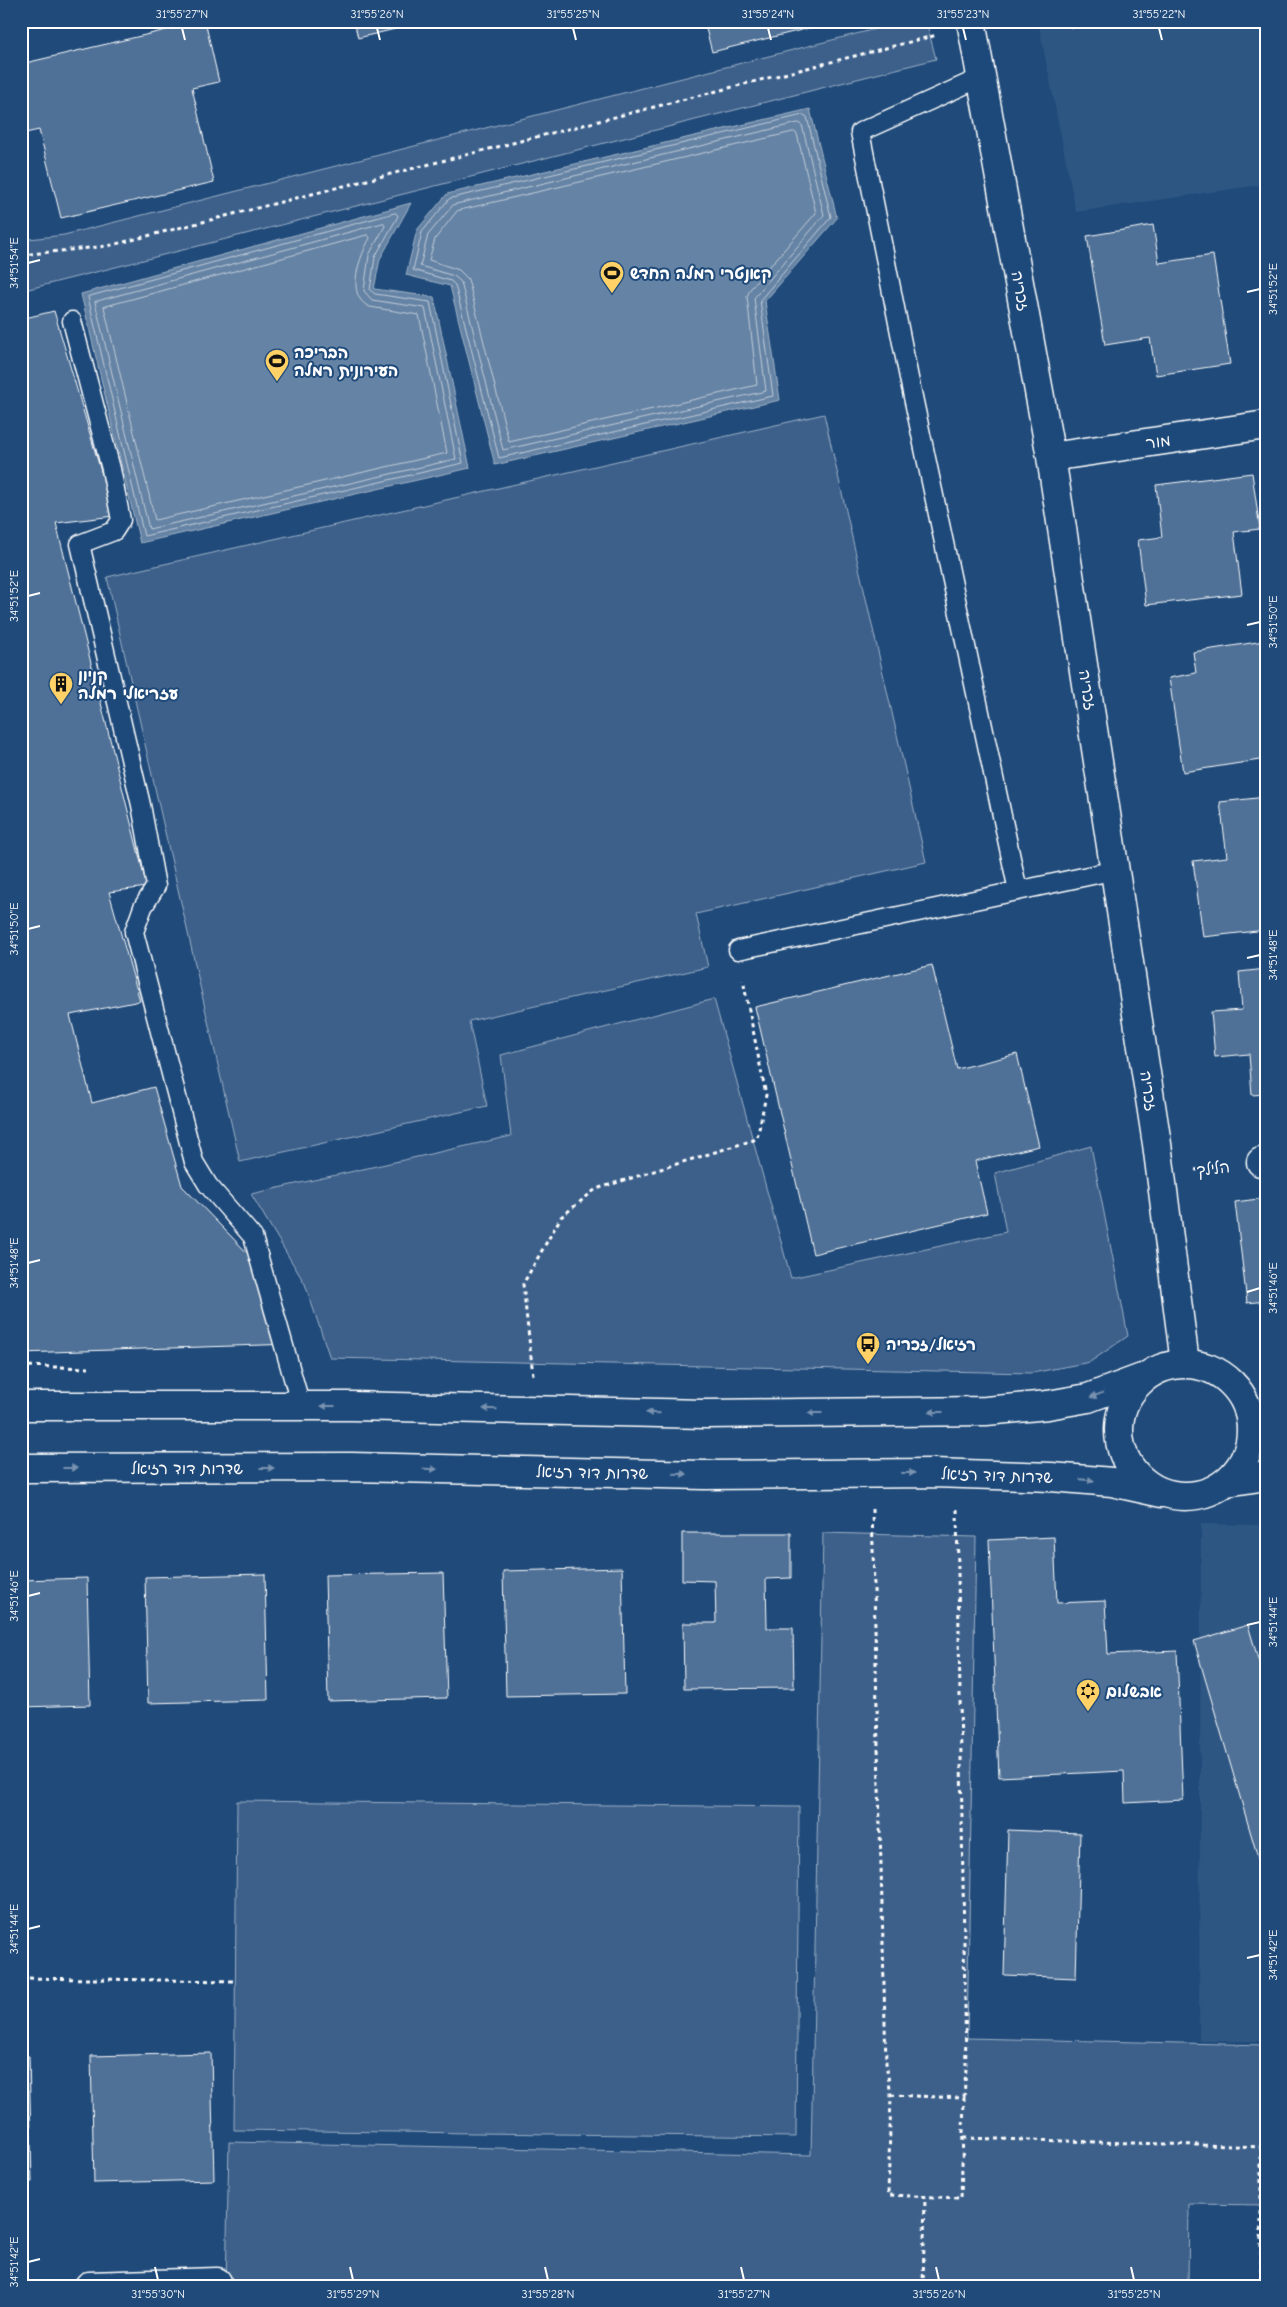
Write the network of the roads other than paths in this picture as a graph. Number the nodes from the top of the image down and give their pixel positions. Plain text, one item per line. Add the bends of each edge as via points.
1 (971, 24) edge
2 (982, 77) junction
3 (72, 321) dead end
4 (1266, 425) edge
5 (1051, 456) junction
6 (1116, 870) junction
7 (1018, 891) junction
8 (738, 950) road end
9 (1185, 1363) junction
10 (1142, 1378) junction
11 (1239, 1391) junction
12 (1266, 1395) edge
13 (21, 1406) edge
14 (301, 1406) junction
15 (21, 1468) edge
16 (1266, 1476) edge
17 (1227, 1482) junction
18 (1162, 1493) junction
19 (217, 2282) dead end
20 (89, 2286) edge

1 - 2 main road, זכריה
2 - 5 main road, זכריה
2 - 7 lane via 860,132
3 - 14 lane via 121,520 114,531 80,544 141,805 156,886 143,907 134,932 194,1162 208,1185 253,1236
4 - 5 main road, מור
5 - 6 main road, זכריה
6 - 7 lane
6 - 9 main road, זכריה
7 - 8 lane
9 - 10 main road via 1162,1367
9 - 11 main road via 1205,1366 1224,1376
10 -> 14 main road via 1088,1398 986,1411 705,1414
10 - 18 main road via 1127,1396 1119,1418 1119,1441 1127,1463 1142,1481
11 - 12 main road
11 - 17 main road via 1248,1408 1252,1428 1249,1448 1241,1467
13 - 14 main road
15 -> 18 main road, שדרות דוד רזיאל via 351,1468 704,1475 1051,1476 1112,1482
16 - 17 main road
17 - 18 main road via 1196,1496
19 - 20 main road

